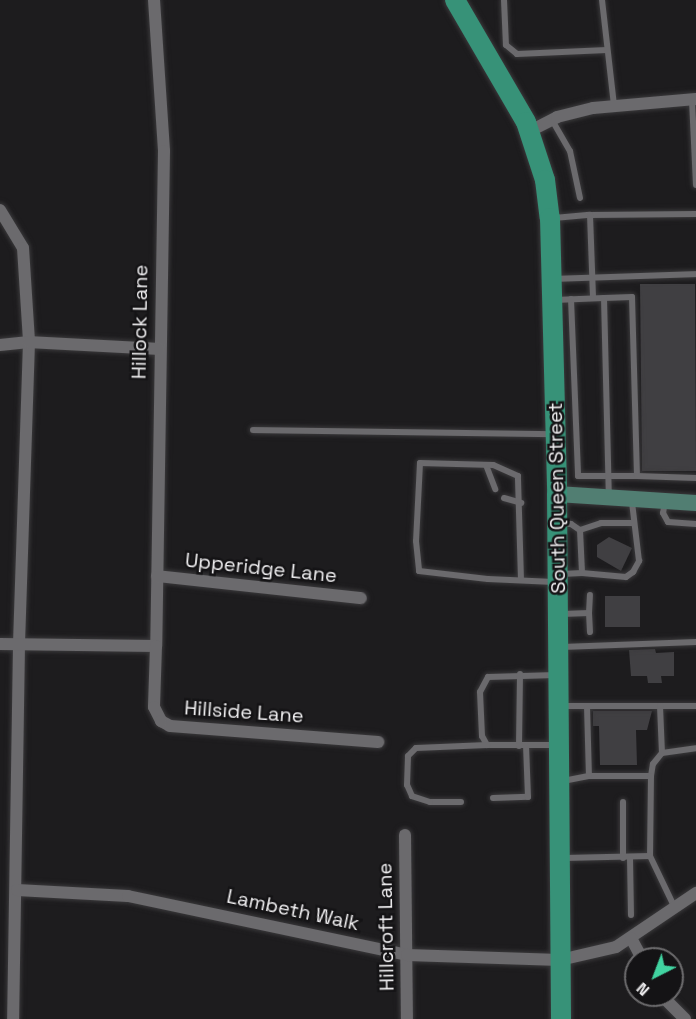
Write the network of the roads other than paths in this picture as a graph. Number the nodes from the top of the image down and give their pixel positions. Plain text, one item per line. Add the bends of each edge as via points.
1 (154, 0) edge
2 (455, 0) edge
3 (504, 0) edge
4 (602, 0) edge
5 (607, 50) junction
6 (694, 99) edge
7 (614, 106) junction
8 (552, 120) junction
9 (530, 131) junction
10 (696, 185) edge
11 (580, 198) dead end
12 (0, 210) edge
13 (696, 214) edge
14 (590, 216) junction
15 (550, 218) junction
16 (696, 274) edge
17 (592, 278) junction
18 (554, 279) junction
19 (592, 298) junction
20 (604, 298) junction
21 (563, 299) junction
22 (29, 342) junction
23 (0, 345) edge
24 (159, 348) junction
25 (253, 430) dead end
26 (556, 434) junction
27 (486, 465) junction
28 (608, 476) junction
29 (637, 476) junction
30 (696, 478) edge
31 (495, 489) dead end
32 (557, 494) junction
33 (609, 497) junction
34 (504, 498) dead end
35 (632, 499) junction
36 (665, 501) junction
37 (521, 503) junction
38 (696, 503) edge
39 (558, 524) junction
40 (632, 524) junction
41 (696, 524) edge
42 (580, 530) junction
43 (582, 573) junction
44 (158, 576) junction
45 (558, 578) junction
46 (520, 580) junction
47 (590, 595) dead end
48 (361, 598) dead end
49 (589, 613) junction
50 (558, 614) junction
51 (590, 632) dead end
52 (696, 642) edge
53 (0, 644) edge
54 (19, 645) junction
55 (156, 646) junction
56 (558, 647) junction
57 (520, 674) junction
58 (559, 675) junction
59 (559, 706) junction
60 (587, 706) junction
61 (660, 706) junction
62 (696, 706) edge
63 (378, 742) dead end
64 (487, 745) junction
65 (559, 745) junction
66 (523, 746) junction
67 (696, 748) edge
68 (662, 753) junction
69 (589, 776) junction
70 (651, 776) junction
71 (559, 782) junction
72 (493, 798) dead end
73 (461, 802) dead end
74 (622, 802) dead end
75 (405, 835) dead end
76 (650, 856) junction
77 (560, 858) junction
78 (627, 858) junction
79 (17, 890) junction
80 (696, 893) edge
81 (674, 906) junction
82 (630, 915) dead end
83 (631, 938) junction
84 (636, 947) edge
85 (406, 955) junction
86 (560, 960) junction
87 (673, 1007) edge
88 (13, 1019) edge
89 (407, 1019) edge
90 (561, 1019) edge
91 (685, 1019) edge

1 - 24 street, Hillock Lane via 164,151
2 - 9 main road, South Queen Street
3 - 5 lane via 506,45 517,54
4 - 5 lane
5 - 7 lane
6 - 7 street
6 - 10 lane
7 - 8 street
8 - 9 street
8 - 11 lane via 570,151
9 - 15 main road, South Queen Street via 545,180
12 - 22 street via 23,248
13 - 14 lane
14 - 15 lane
14 - 17 lane
15 - 18 main road, South Queen Street
16 - 17 lane
17 - 18 lane
17 - 19 lane
18 - 21 main road, South Queen Street
19 - 20 lane
19 - 21 lane
20 - 28 lane
20 - 29 lane via 632,297
21 - 26 main road, South Queen Street
21 - 28 lane via 578,476
22 - 23 street
22 - 24 street
22 - 54 street
24 - 44 street, Hillock Lane
25 - 26 lane
26 - 32 main road, South Queen Street
27 - 31 lane
27 - 37 lane via 518,476
27 - 46 lane via 420,463 416,541 419,571
28 - 29 lane
28 - 33 lane
29 - 30 lane
32 - 33 street
32 - 39 main road, South Queen Street
33 - 35 street
34 - 37 lane
35 - 36 street
35 - 40 lane
36 - 38 street
36 - 41 lane via 663,513 668,522
37 - 46 lane
39 - 42 lane via 571,524
39 - 45 main road, South Queen Street
40 - 42 lane via 601,523
40 - 43 lane via 639,561 633,572 626,577
42 - 43 lane
43 - 45 lane
44 - 48 street, Upperidge Lane
44 - 55 street, Hillock Lane
45 - 46 lane
45 - 50 main road, South Queen Street
47 - 49 lane
49 - 50 lane
49 - 51 lane
50 - 56 main road, South Queen Street
52 - 56 lane
53 - 54 street
54 - 55 street
54 - 79 street
55 - 63 street, Hillside Lane via 154,707 170,726
56 - 58 main road, South Queen Street
57 - 58 lane
57 - 64 lane via 488,677 480,692 482,736
57 - 66 lane
58 - 59 main road, South Queen Street
59 - 60 lane
59 - 65 main road, South Queen Street
60 - 61 lane
60 - 69 lane
61 - 62 lane
61 - 68 lane
64 - 66 lane
64 - 73 lane via 417,748 408,756 407,785 412,796 430,802
65 - 66 lane
65 - 71 main road, South Queen Street
66 - 72 lane via 528,797
67 - 68 lane
68 - 70 lane via 653,764
69 - 70 lane
69 - 71 lane
70 - 76 lane
71 - 77 main road, South Queen Street
74 - 78 lane
75 - 85 street, Hillcroft Lane
76 - 78 lane
76 - 81 lane
77 - 78 lane
77 - 86 main road, South Queen Street
78 - 82 lane
79 - 85 street, Lambeth Walk via 128,896
79 - 88 street
80 - 81 street, Lambeth Walk
81 - 83 street, Lambeth Walk
83 - 84 street
83 - 86 street, Lambeth Walk via 616,947
85 - 86 street, Lambeth Walk
85 - 89 street, Hillcroft Lane
86 - 90 main road, South Queen Street
87 - 91 street

